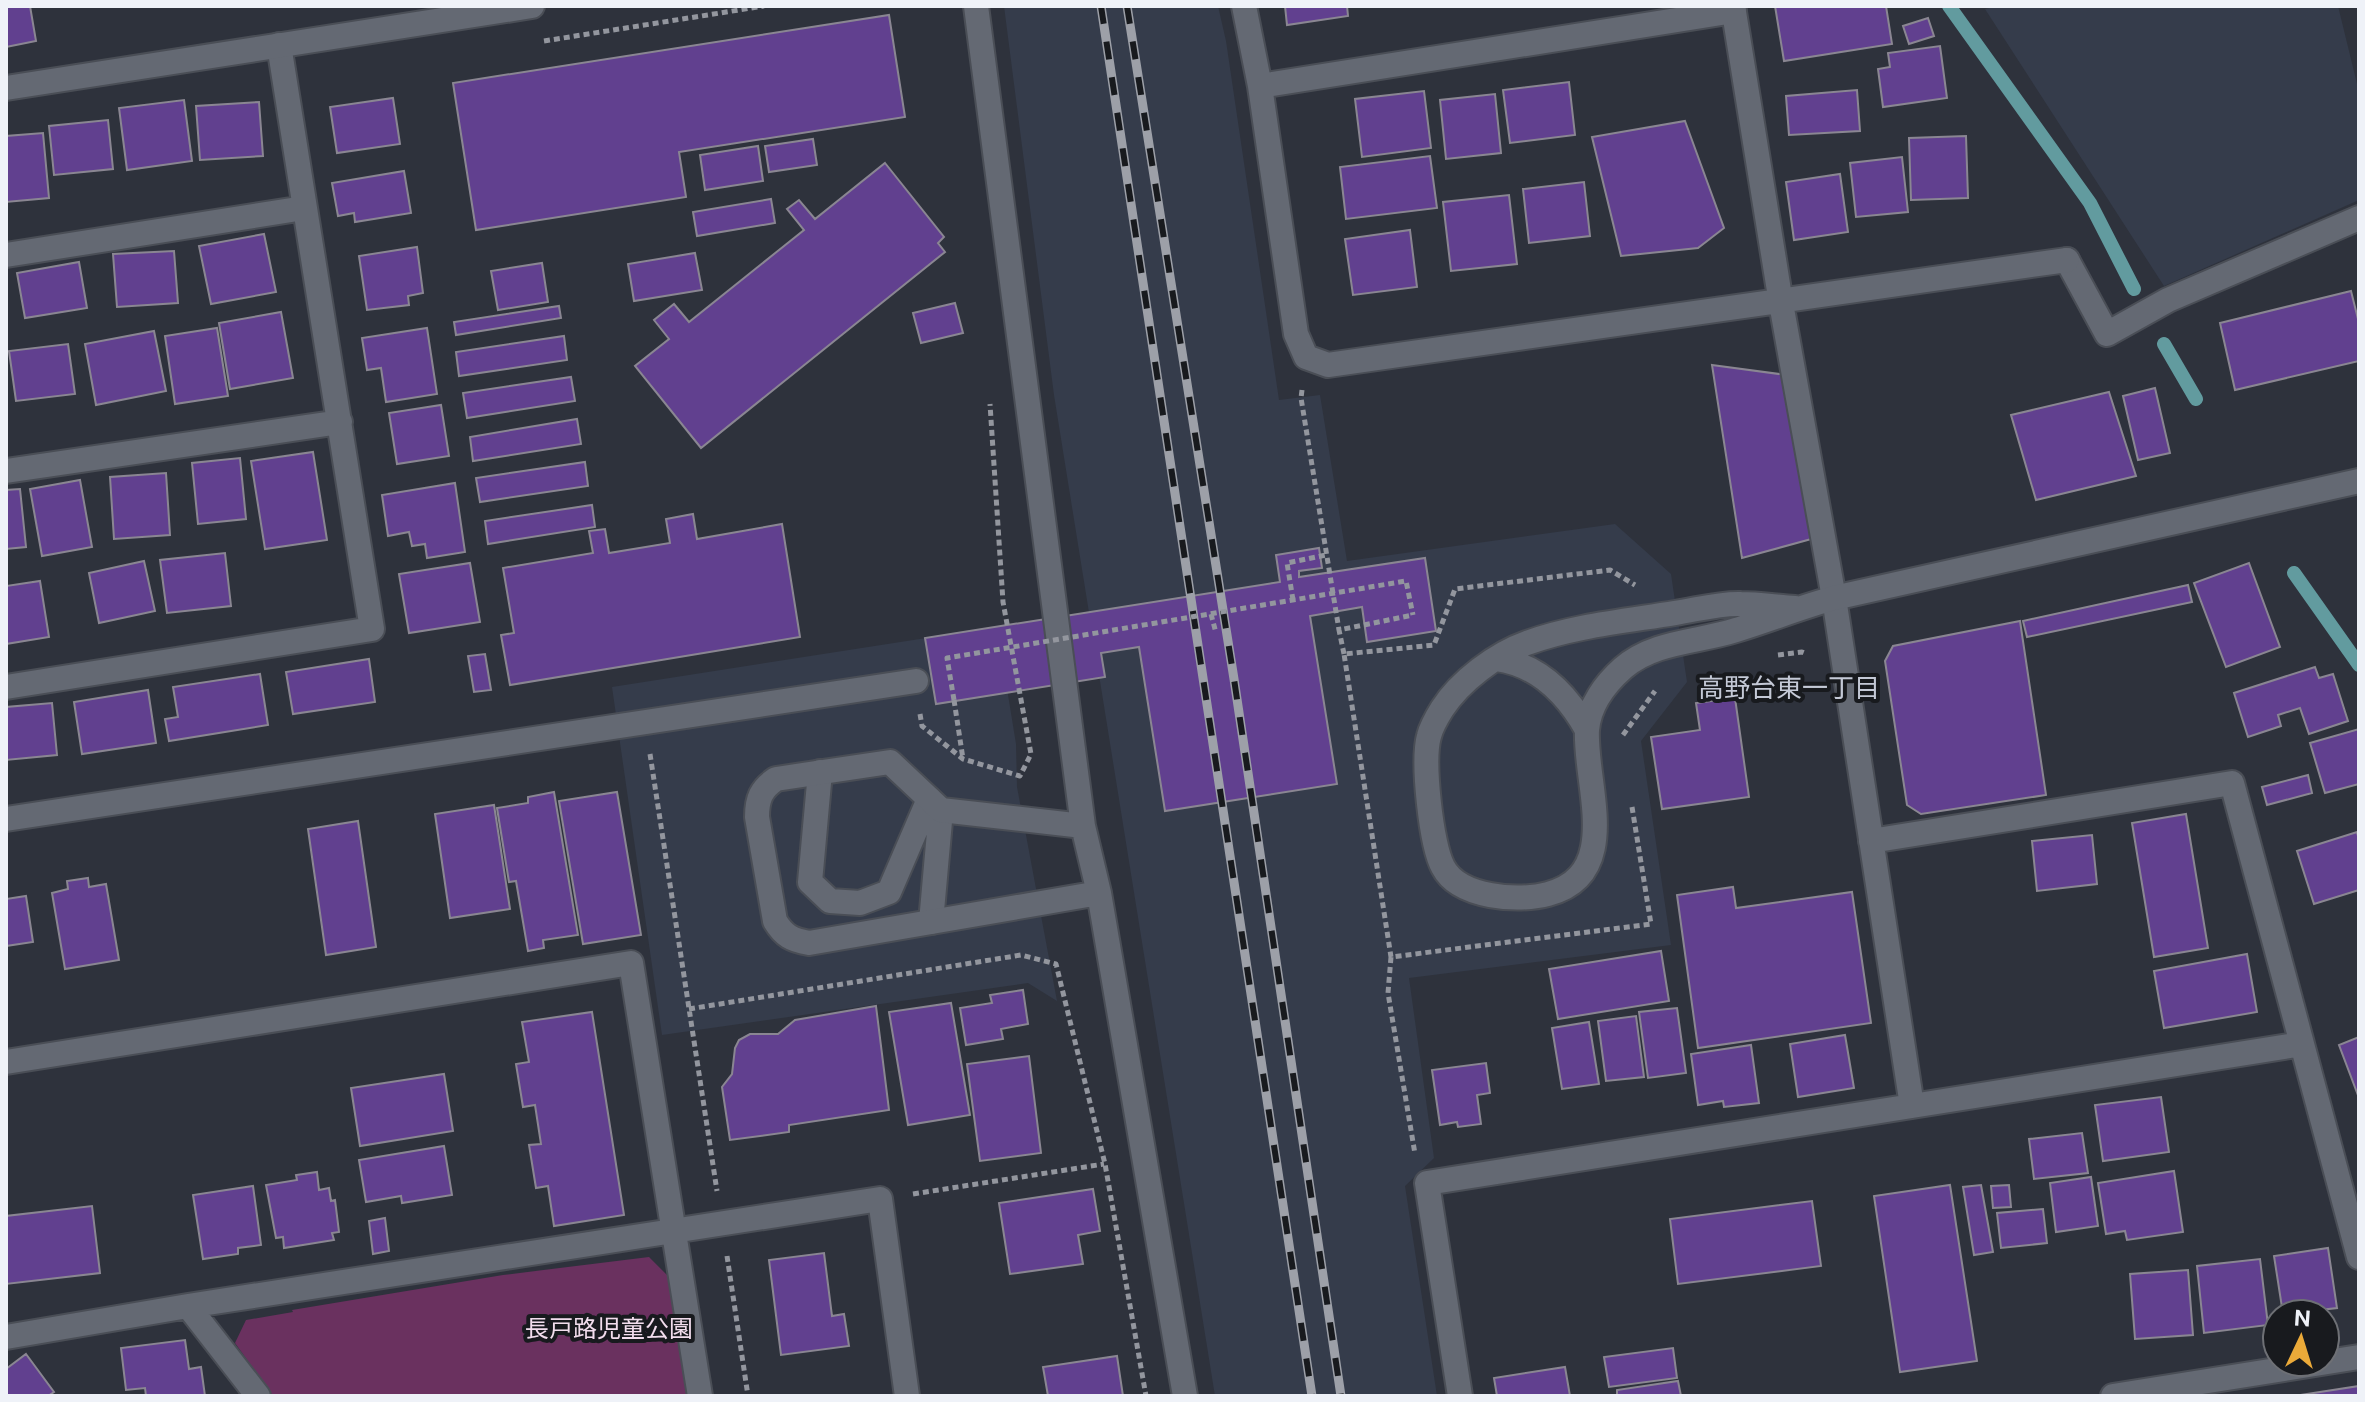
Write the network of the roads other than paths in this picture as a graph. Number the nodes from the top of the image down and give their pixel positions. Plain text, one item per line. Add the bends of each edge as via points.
1 (532, 6) edge
2 (976, 6) edge
3 (1244, 6) edge
4 (1733, 8) edge
5 (279, 45) junction
6 (1260, 86) junction
7 (6, 88) edge
8 (304, 208) junction
9 (2359, 218) edge
10 (6, 255) edge
11 (1781, 303) junction
12 (340, 422) junction
13 (6, 471) edge
14 (2359, 481) edge
15 (1834, 598) junction
16 (1795, 608) junction
17 (1497, 659) junction
18 (916, 681) road end
19 (6, 687) edge
20 (1587, 730) junction
21 (820, 772) junction
22 (935, 804) junction
23 (6, 819) edge
24 (1083, 826) junction
25 (1871, 841) junction
26 (1099, 893) junction
27 (931, 922) junction
28 (2302, 1044) junction
29 (6, 1062) edge
30 (1912, 1106) junction
31 (675, 1231) junction
32 (2359, 1257) edge
33 (188, 1306) junction
34 (6, 1337) edge
35 (2359, 1357) edge
36 (258, 1396) edge
37 (700, 1396) edge
38 (907, 1396) edge
39 (1185, 1396) edge
40 (1460, 1396) edge
41 (2113, 1396) edge

1 - 5 street
2 - 24 street
3 - 6 street
4 - 6 street
4 - 11 street
5 - 7 street
5 - 8 street
6 - 11 street via 1296,334 1306,357 1328,365
8 - 10 street
8 - 12 street
9 - 11 street via 2168,300 2107,334 2067,260
11 - 15 street
12 - 13 street
12 - 19 street via 372,629
14 - 15 street
15 - 16 street
15 - 25 street
16 - 17 street via 1738,604 1641,619 1555,634
16 - 20 street via 1646,654 1606,687 1592,707
17 - 20 street via 1518,662 1545,677 1573,705
17 - 20 street via 1465,682 1429,735 1436,844 1443,869 1459,884 1524,898 1570,886 1582,875 1591,859 1595,826
18 - 23 street
21 - 22 street via 890,762
21 - 22 street via 810,882 830,901 860,903 889,892
21 - 27 street via 776,779 764,787 757,802 775,921 783,934 809,943
22 - 24 street
22 - 27 street
24 - 26 street
25 - 28 street via 2232,783
25 - 30 street
26 - 27 street
26 - 39 street
28 - 30 street
28 - 32 street
29 - 31 street via 631,963
30 - 40 street via 1427,1183
31 - 33 street
31 - 37 street
31 - 38 street via 880,1199
33 - 34 street
33 - 36 street
35 - 41 street

